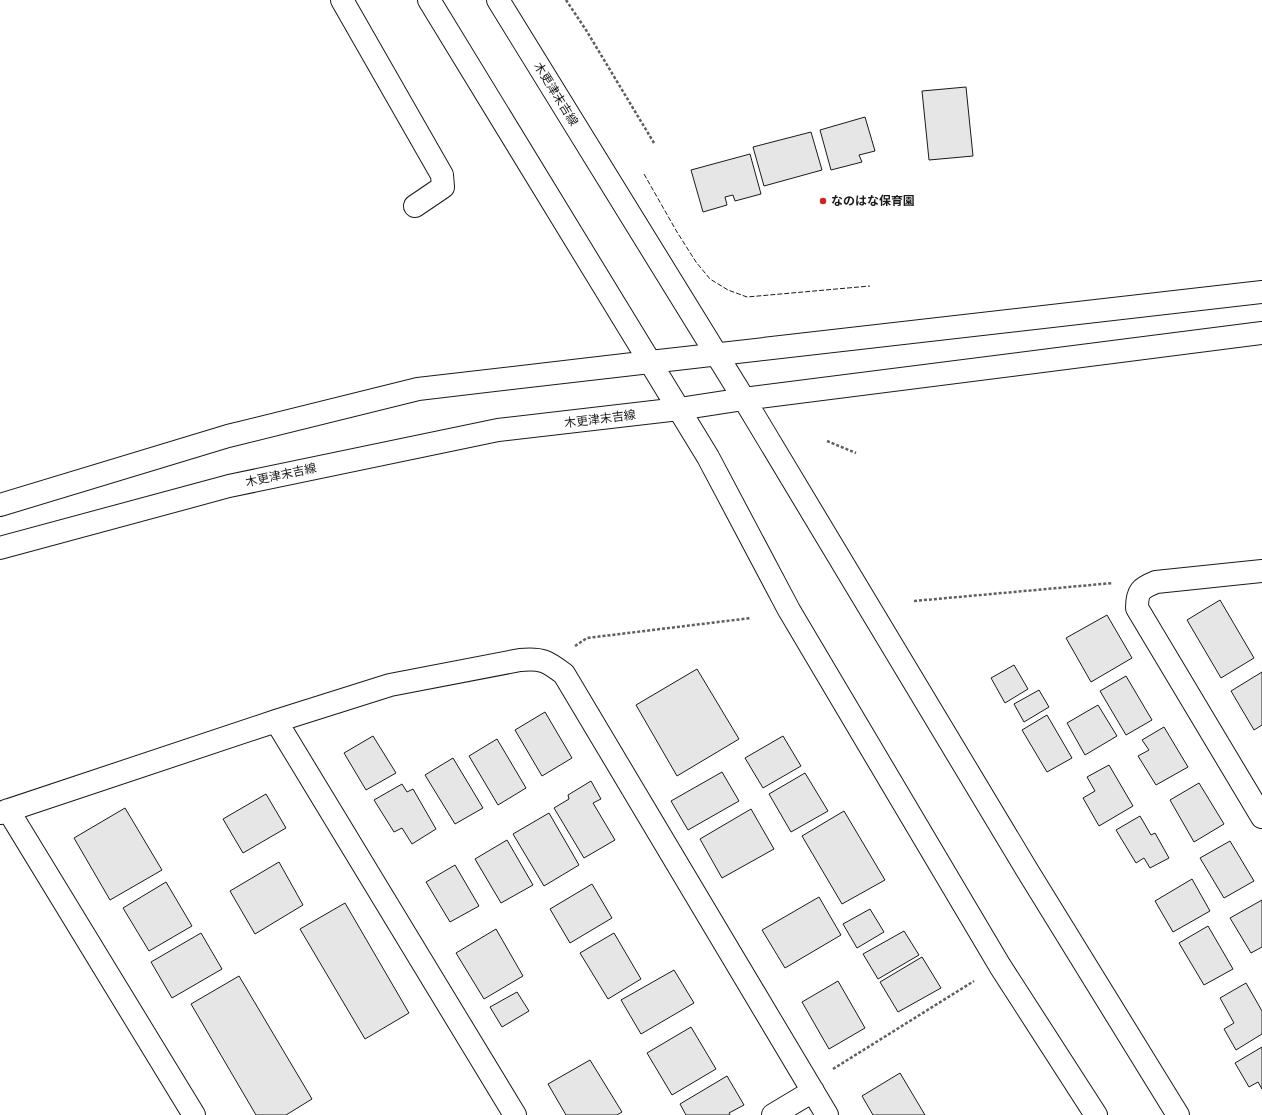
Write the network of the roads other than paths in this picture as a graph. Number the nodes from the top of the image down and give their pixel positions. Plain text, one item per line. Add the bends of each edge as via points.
1 (342, 0) edge
2 (429, 0) edge
3 (498, 0) edge
4 (415, 206) dead end
5 (1262, 292) edge
6 (1262, 333) edge
7 (716, 354) junction
8 (650, 362) junction
9 (744, 399) junction
10 (678, 409) junction
11 (0, 505) edge
12 (0, 548) edge
13 (1262, 570) edge
14 (276, 721) junction
15 (4, 811) edge
16 (1262, 816) edge
17 (811, 1087) junction
18 (194, 1115) edge
19 (515, 1115) edge
20 (773, 1115) edge
21 (827, 1115) edge
22 (1096, 1115) edge
23 (1178, 1115) edge

1 - 4 street via 442,174 443,187
2 - 8 street
3 - 7 street, 木更津末吉線
5 - 7 street
6 - 9 street
7 - 8 street
7 - 9 street, 木更津末吉線
8 - 10 street
8 - 11 street via 418,389 228,436
9 - 10 street, 木更津末吉線
9 - 23 street via 1027,870
10 - 12 street, 木更津末吉線 via 498,430 229,486
10 - 22 street via 708,457 788,610 1000,966
13 - 16 street via 1156,582 1143,588 1137,597 1137,608
14 - 15 street
14 - 17 street via 390,685 520,660 535,659 550,663 564,674
14 - 19 street
15 - 18 street
17 - 20 street
17 - 21 street

